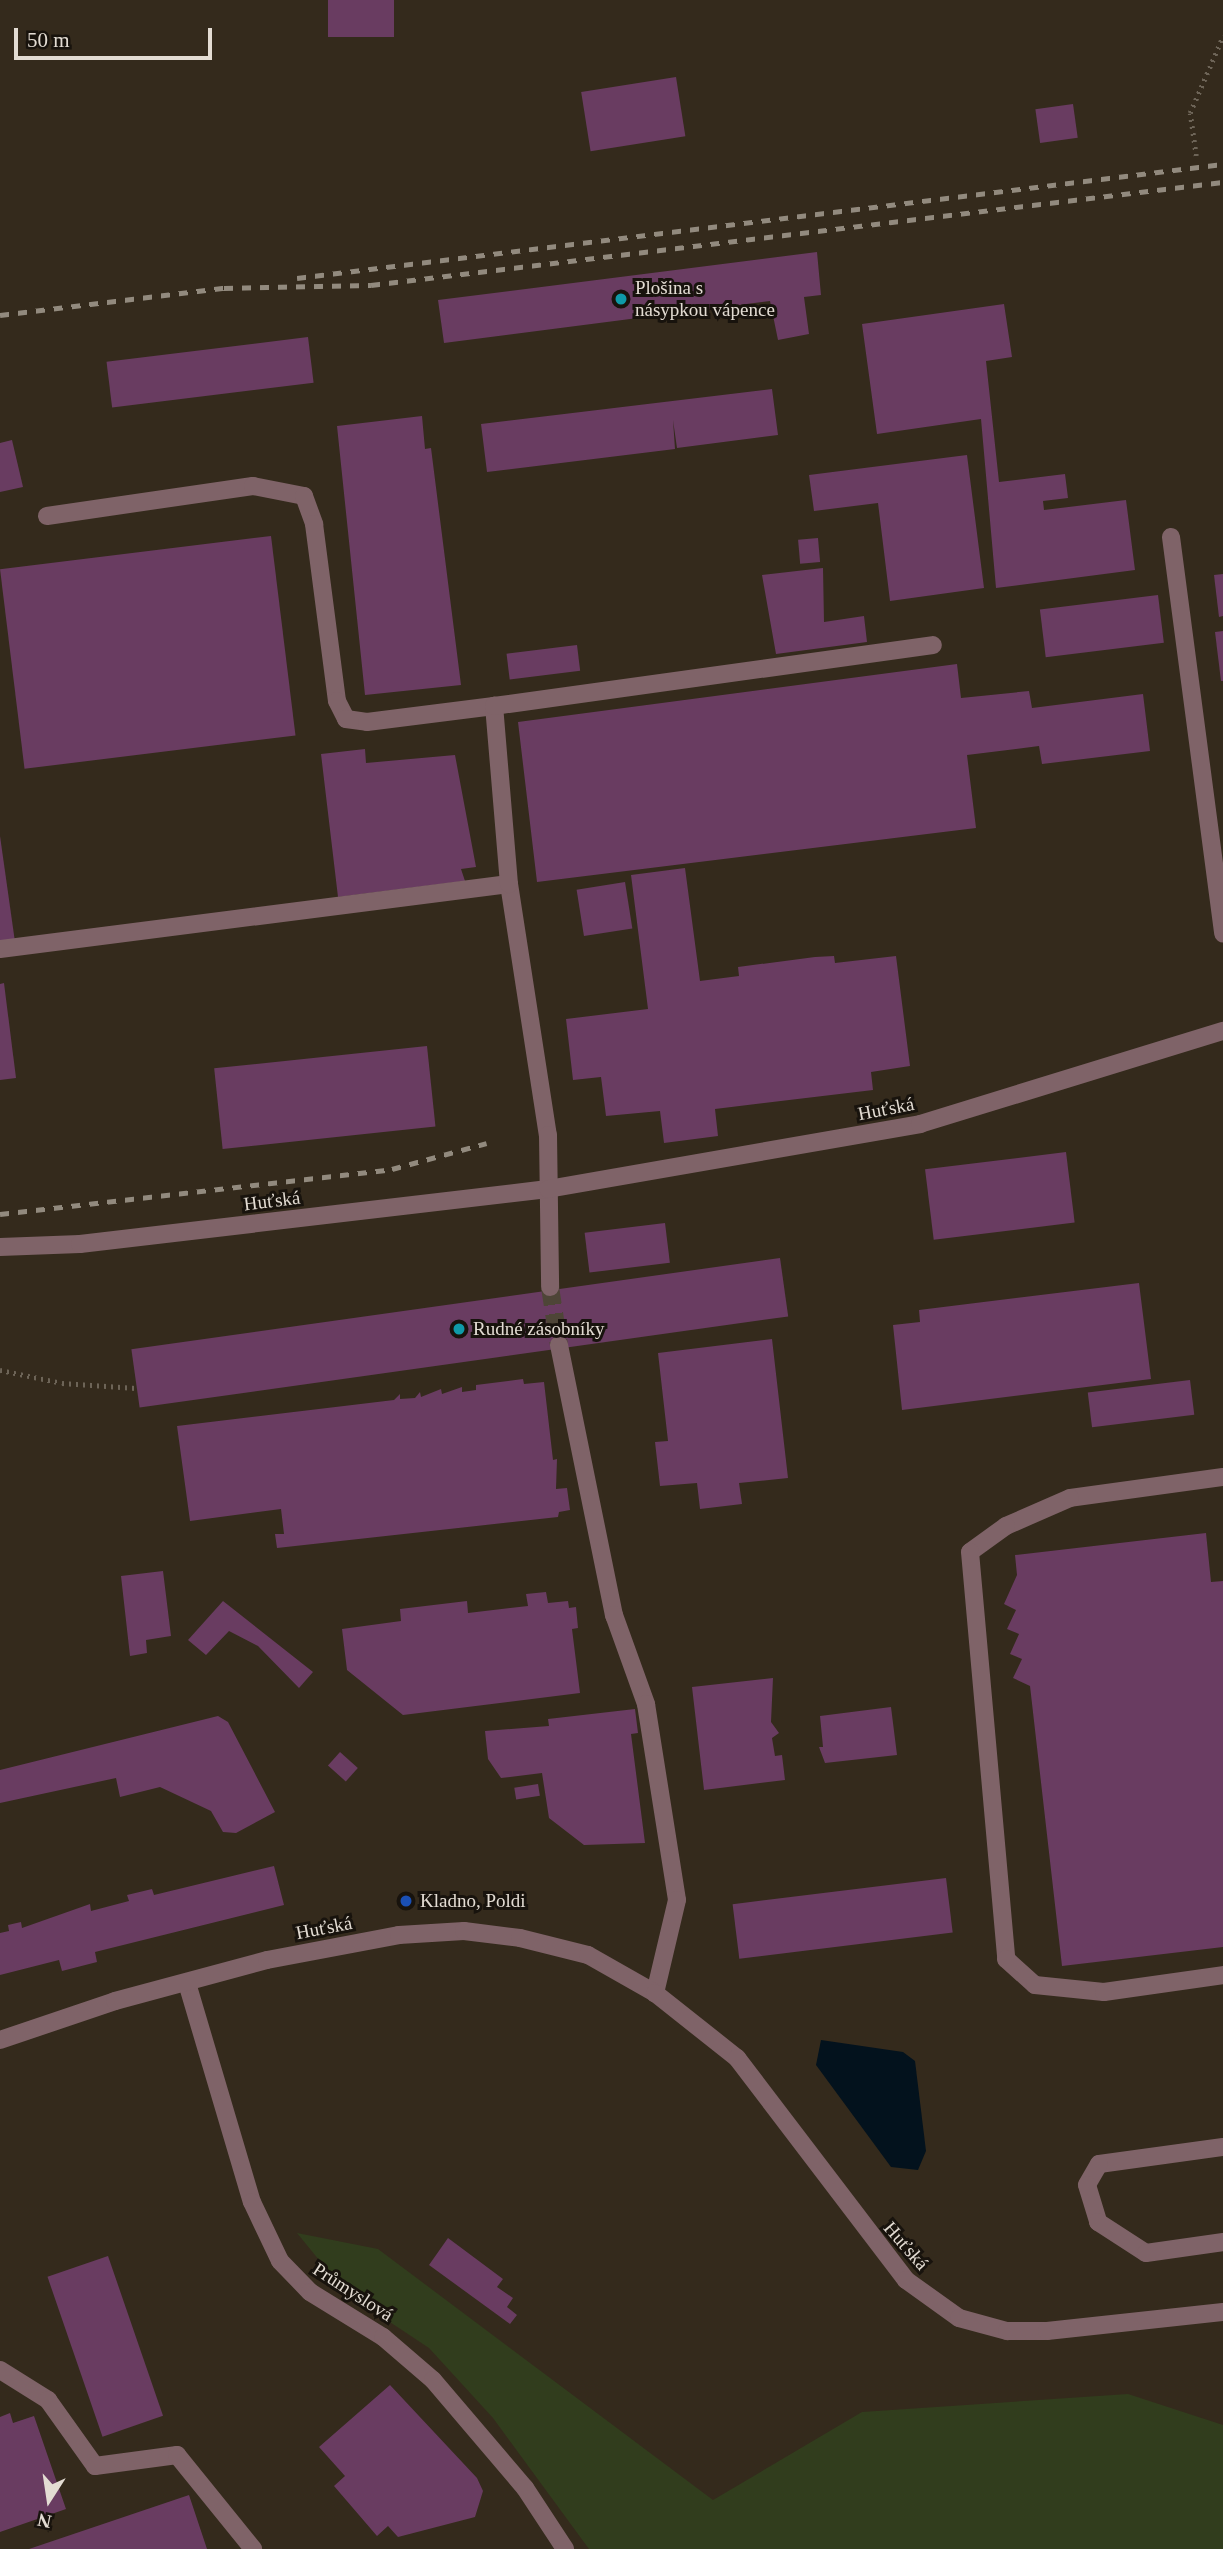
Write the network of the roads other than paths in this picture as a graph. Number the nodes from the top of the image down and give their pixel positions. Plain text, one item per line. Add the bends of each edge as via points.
1 (47, 516) dead end
2 (1171, 537) dead end
3 (933, 645) dead end
4 (494, 706) junction
5 (509, 884) junction
6 (1223, 934) edge
7 (0, 949) edge
8 (1223, 1031) edge
9 (548, 1189) junction
10 (0, 1247) edge
11 (550, 1287) tunnel mouth
12 (559, 1345) tunnel mouth
13 (1223, 1477) edge
14 (1223, 1975) edge
15 (187, 1983) junction
16 (655, 1993) junction
17 (0, 2040) edge
18 (1223, 2147) edge
19 (1223, 2242) edge
20 (1223, 2312) edge
21 (0, 2370) edge
22 (253, 2549) edge
23 (565, 2549) edge

1 - 4 street via 253,486 304,496 314,524 337,701 346,719 367,722
2 - 6 street
3 - 4 street
4 - 5 street
5 - 7 street
5 - 9 street via 548,1135
8 - 9 street, Huťská via 920,1125
9 - 10 street, Huťská via 80,1244
9 - 11 street
12 - 16 street via 614,1615 646,1703 677,1900
13 - 14 street via 1070,1498 1006,1526 970,1552 1006,1959 1035,1985 1104,1992
15 - 16 street, Huťská via 359,1943 464,1931 588,1955
15 - 17 street, Huťská via 115,2001
15 - 23 street, Průmyslová via 253,2202 279,2261 310,2292 383,2337 433,2380 525,2488
16 - 20 street, Huťská via 737,2057 898,2270 959,2318 1006,2331 1047,2331
18 - 19 street via 1098,2164 1087,2185 1098,2222 1146,2253
21 - 22 street via 48,2400 95,2466 177,2455

